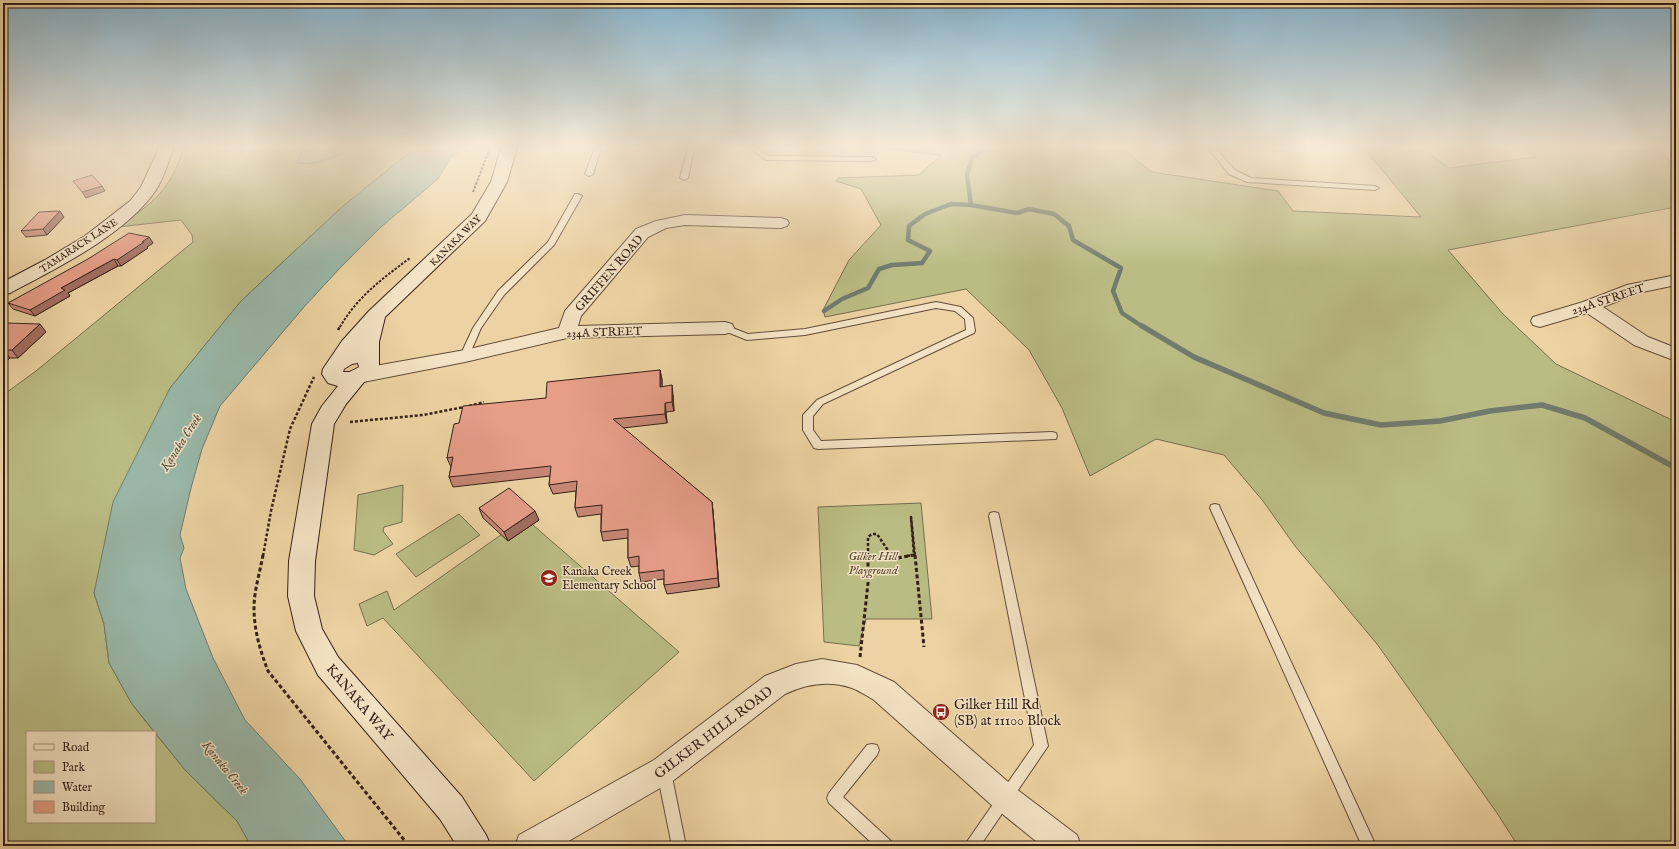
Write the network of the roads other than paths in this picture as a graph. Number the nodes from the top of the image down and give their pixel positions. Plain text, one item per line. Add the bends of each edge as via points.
1 (149, 188) edge
2 (496, 188) edge
3 (1369, 188) edge
4 (1375, 188) dead end
5 (578, 196) dead end
6 (781, 223) dead end
7 (1676, 280) edge
8 (3, 289) edge
9 (1589, 306) junction
10 (376, 315) junction
11 (1540, 321) dead end
12 (726, 328) joint
13 (567, 332) junction
14 (1676, 355) edge
15 (465, 356) junction
16 (363, 368) junction
17 (328, 371) junction
18 (337, 420) junction
19 (1052, 436) dead end
20 (1215, 508) dead end
21 (994, 516) dead end
22 (872, 750) dead end
23 (664, 770) junction
24 (1005, 798) junction
25 (475, 846) edge
26 (530, 846) edge
27 (679, 846) edge
28 (886, 846) edge
29 (971, 846) edge
30 (1066, 846) edge
31 (1369, 846) edge

1 - 8 main road, TAMARACK LANE via 136,205 91,240
2 - 10 main road, KANAKA WAY via 479,217
3 - 4 lane
5 - 15 lane via 551,243 502,293 477,328
6 - 13 street, GRIFFEN ROAD via 684,220 662,224 642,233 572,315
7 - 9 street, 234A STREET via 1633,289
9 - 11 street, 234A STREET
9 - 14 street via 1641,341
10 - 16 main road
10 - 17 main road, KANAKA WAY
12 - 13 street, 234A STREET
12 - 19 lane via 747,337 804,332 936,305 958,309 969,318 971,332 820,402 808,415 808,430 818,445
13 - 15 street, 234A STREET
15 - 16 street, 234A STREET via 414,365
16 - 17 main road via 358,356 351,357
16 - 18 main road, KANAKA WAY via 342,394
17 - 18 main road, KANAKA WAY via 321,407
18 - 25 main road, KANAKA WAY via 302,561 301,596 309,632 328,666 451,808
20 - 31 lane
21 - 24 lane via 1041,746
22 - 28 lane via 834,798
23 - 24 street, GILKER HILL ROAD via 774,685 796,676 822,672 840,673 857,677 884,690
23 - 26 street, GILKER HILL ROAD
23 - 27 lane
24 - 29 lane
24 - 30 street, GILKER HILL ROAD

